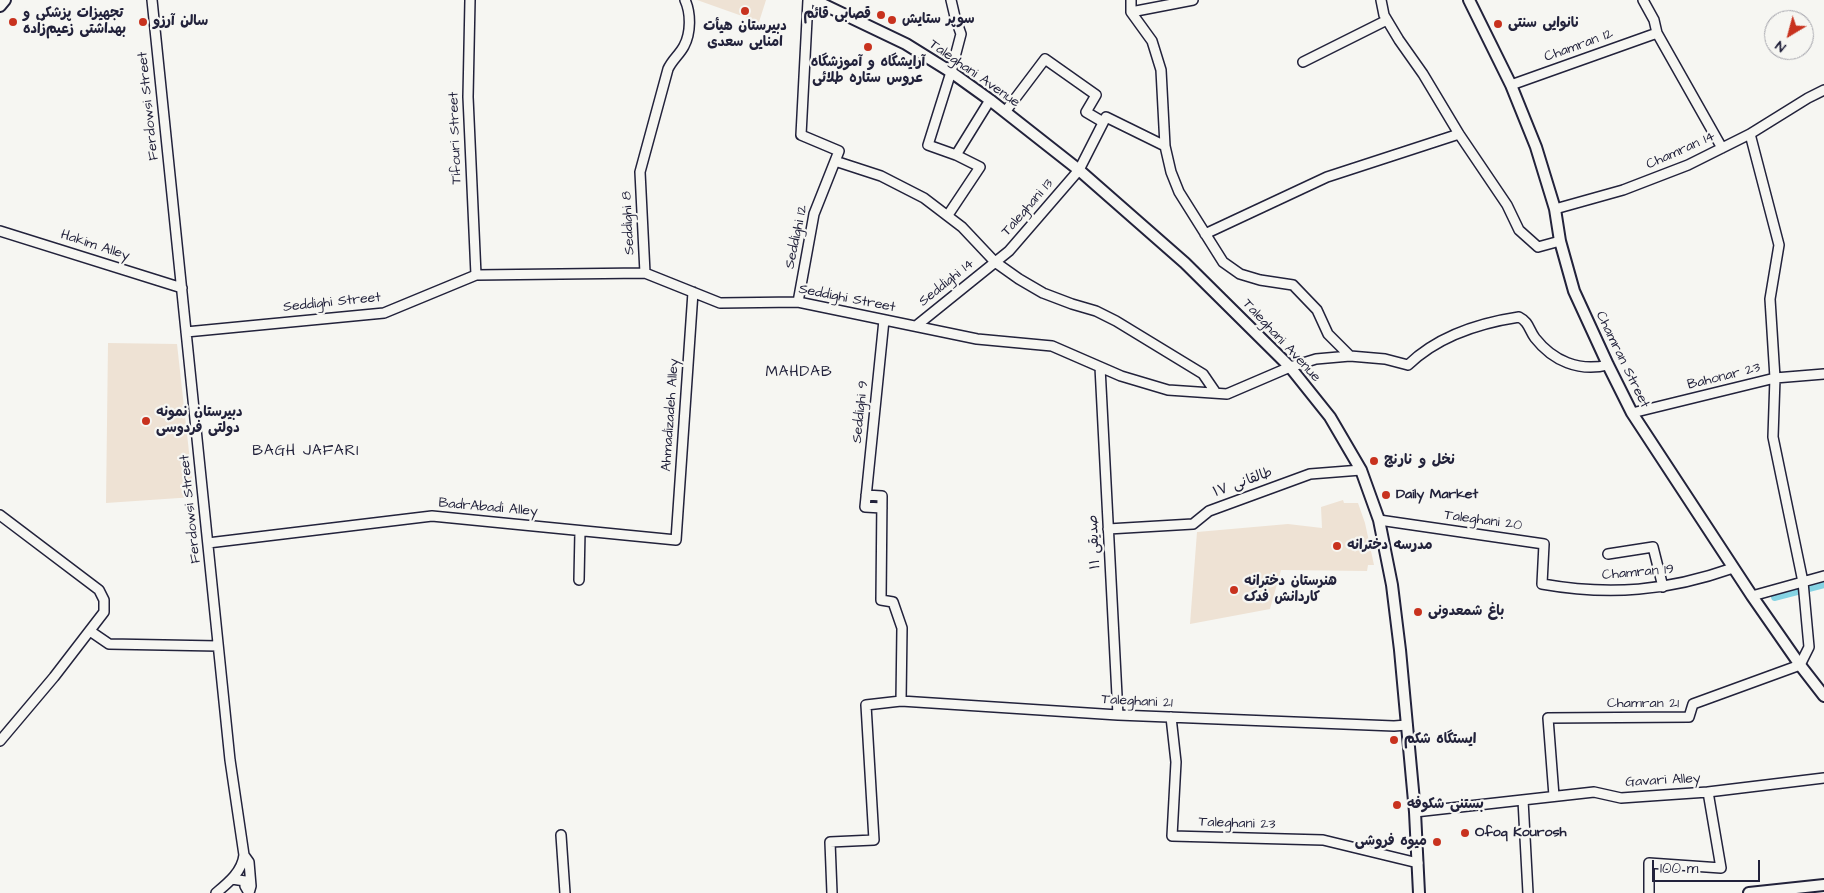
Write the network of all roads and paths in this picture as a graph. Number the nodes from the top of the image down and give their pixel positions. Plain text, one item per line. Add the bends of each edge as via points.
1 (5, 0) edge
2 (152, 0) edge
3 (470, 0) edge
4 (686, 0) edge
5 (808, 0) edge
6 (814, 0) edge
7 (952, 0) edge
8 (1131, 0) edge
9 (1193, 0) edge
10 (1382, 0) edge
11 (1469, 0) edge
12 (1643, 0) edge
13 (1183, 1) edge
14 (0, 6) edge
15 (1132, 12) junction
16 (1387, 20) junction
17 (1657, 33) junction
18 (1303, 62) dead end
19 (951, 72) junction
20 (1511, 85) junction
21 (1824, 90) edge
22 (990, 100) junction
23 (1005, 112) junction
24 (1104, 120) junction
25 (1459, 134) junction
26 (1750, 134) junction
27 (1165, 146) junction
28 (1722, 148) junction
29 (956, 155) junction
30 (836, 161) junction
31 (1079, 170) junction
32 (1556, 209) junction
33 (948, 215) junction
34 (0, 231) edge
35 (1205, 234) junction
36 (1560, 241) junction
37 (995, 262) junction
38 (645, 273) junction
39 (476, 275) junction
40 (182, 288) junction
41 (694, 292) junction
42 (798, 302) junction
43 (884, 320) junction
44 (916, 326) junction
45 (186, 332) junction
46 (1350, 356) junction
47 (1608, 365) junction
48 (1100, 367) junction
49 (1290, 367) junction
50 (1824, 374) edge
51 (1775, 378) junction
52 (1216, 393) junction
53 (1632, 413) junction
54 (1361, 470) junction
55 (866, 495) junction
56 (882, 508) junction
57 (0, 515) edge
58 (1379, 520) junction
59 (1108, 528) junction
60 (580, 531) junction
61 (676, 540) joint
62 (208, 543) junction
63 (1608, 554) dead end
64 (1733, 568) junction
65 (1824, 576) edge
66 (579, 580) dead end
67 (1802, 582) junction
68 (1542, 584) joint
69 (1663, 587) junction
70 (1752, 596) junction
71 (90, 631) junction
72 (218, 646) junction
73 (1800, 665) junction
74 (1824, 696) edge
75 (901, 702) junction
76 (1118, 715) junction
77 (1171, 717) junction
78 (1407, 725) junction
79 (0, 741) edge
80 (1824, 778) edge
81 (1708, 792) junction
82 (1554, 796) junction
83 (1523, 800) junction
84 (1415, 812) junction
85 (562, 835) dead end
86 (244, 855) junction
87 (1418, 863) junction
88 (232, 878) junction
89 (1824, 885) edge
90 (216, 893) edge
91 (249, 893) edge
92 (565, 893) edge
93 (832, 893) edge
94 (1419, 893) edge
95 (1528, 893) edge
96 (1649, 893) edge
97 (1749, 893) edge

1 - 14 main road
2 - 40 street, Ferdowsi Street
3 - 39 street, Tifouri Street via 468,97
4 - 38 street, Seddighi 8 via 690,19 688,32 684,46 668,68 640,172
5 - 30 street, Seddighi 12 via 801,135 840,151
6 - 19 main road, Taleghani Avenue via 906,44
7 - 19 street via 961,34
8 - 15 street
9 - 13 street
10 - 16 street
11 - 20 main road, Chamran Street
12 - 17 street
13 - 15 street
15 - 27 street via 1152,41 1161,70
16 - 18 street
16 - 25 street
17 - 20 street, Chamran 12
17 - 28 street
19 - 22 main road, Taleghani Avenue
19 - 29 street via 928,145
20 - 32 main road, Chamran Street via 1536,146
21 - 26 street, Chamran 14
22 - 23 main road, Taleghani Avenue
22 - 29 street
23 - 24 street via 1045,59 1096,95 1086,112
23 - 31 main road, Taleghani Avenue
24 - 27 street
24 - 31 street, Taleghani 13
25 - 35 street via 1327,177
25 - 36 street via 1507,205 1519,230 1538,247
26 - 28 street, Chamran 14
26 - 51 street via 1779,245 1770,299
27 - 35 street via 1170,172 1179,192
28 - 32 street, Chamran 14 via 1623,190
29 - 33 street via 980,167
30 - 33 street via 903,186
30 - 42 street, Seddighi 12 via 814,214
31 - 37 street, Taleghani 13
31 - 49 main road, Taleghani Avenue via 1185,263
32 - 36 main road, Chamran Street
33 - 37 street
34 - 40 street, Hakim Alley
35 - 46 street via 1223,262 1240,274 1293,285 1317,310 1328,334
36 - 47 main road, Chamran Street via 1574,290
37 - 44 street, Seddighi 14
37 - 52 street via 1043,293 1096,311 1139,334 1203,374
38 - 39 street, Seddighi Street
38 - 41 street, Seddighi Street
39 - 45 street, Seddighi Street via 384,313
40 - 45 street, Ferdowsi Street
41 - 42 street, Seddighi Street via 720,303
41 - 61 street, Ahmadizadeh Alley
42 - 43 street, Seddighi Street
43 - 44 street, Seddighi Street
43 - 55 street, Seddighi 9
44 - 48 street, Seddighi Street via 977,339 1052,346
45 - 62 street, Ferdowsi Street
46 - 47 street, Seddighi Street via 1408,365 1452,335 1490,321 1519,317 1529,325 1545,350 1561,361 1578,367
46 - 49 street, Seddighi Street via 1316,359
47 - 53 main road, Chamran Street
48 - 52 street, Seddighi Street via 1168,390
48 - 59 street, صدیقی ۱۱
49 - 52 street, Seddighi Street via 1227,394
49 - 54 main road, Taleghani Avenue via 1330,417
50 - 51 street, Bahonar 23
51 - 53 street, Bahonar 23
51 - 67 street via 1774,437
53 - 64 main road, Chamran Street
54 - 58 main road, Taleghani Avenue
54 - 59 street, طالقانی ۱۷ via 1310,474 1209,511 1193,524
55 - 56 street via 882,496
55 - 56 street, Seddighi 9 via 865,507
56 - 75 street via 881,600 894,602 902,628
57 - 71 street via 99,590 104,600 104,612
58 - 68 street, Taleghani 20 via 1544,544
58 - 78 main road, Taleghani Avenue via 1392,585
59 - 76 street, صدیقی ۱۱
60 - 61 street, BadrAbadi Alley
60 - 62 street, BadrAbadi Alley via 432,516
60 - 66 street
62 - 72 street, Ferdowsi Street
63 - 69 street via 1654,547
64 - 69 street, Chamran 19
64 - 70 main road, Chamran Street
65 - 67 street
67 - 70 street
67 - 73 street via 1809,647
68 - 69 street, Chamran 19 via 1614,591
70 - 73 main road, Chamran Street
71 - 72 street via 109,644
71 - 79 street
72 - 86 street, Ferdowsi Street
73 - 74 main road, Chamran Street
73 - 82 street, Chamran 21 via 1693,704 1689,717 1548,718
75 - 76 street, Taleghani 21
75 - 93 street, Taleghani 21 via 866,705 874,840 830,842
76 - 77 street, Taleghani 21
77 - 78 street, Taleghani 21
77 - 87 street, Taleghani 23 via 1176,762 1172,836 1323,840
78 - 84 main road, Taleghani Avenue
80 - 81 street, Gavari Alley
81 - 82 street, Gavari Alley via 1621,798 1594,792
81 - 96 street via 1721,868 1649,863
82 - 83 street, Gavari Alley
83 - 84 street, Gavari Alley
83 - 95 street
84 - 87 main road, Taleghani Avenue
85 - 92 street
86 - 88 street
86 - 91 street, Ferdowsi Street via 250,862
87 - 94 main road, Taleghani Avenue
88 - 90 street
88 - 91 street via 244,881
89 - 97 main road

